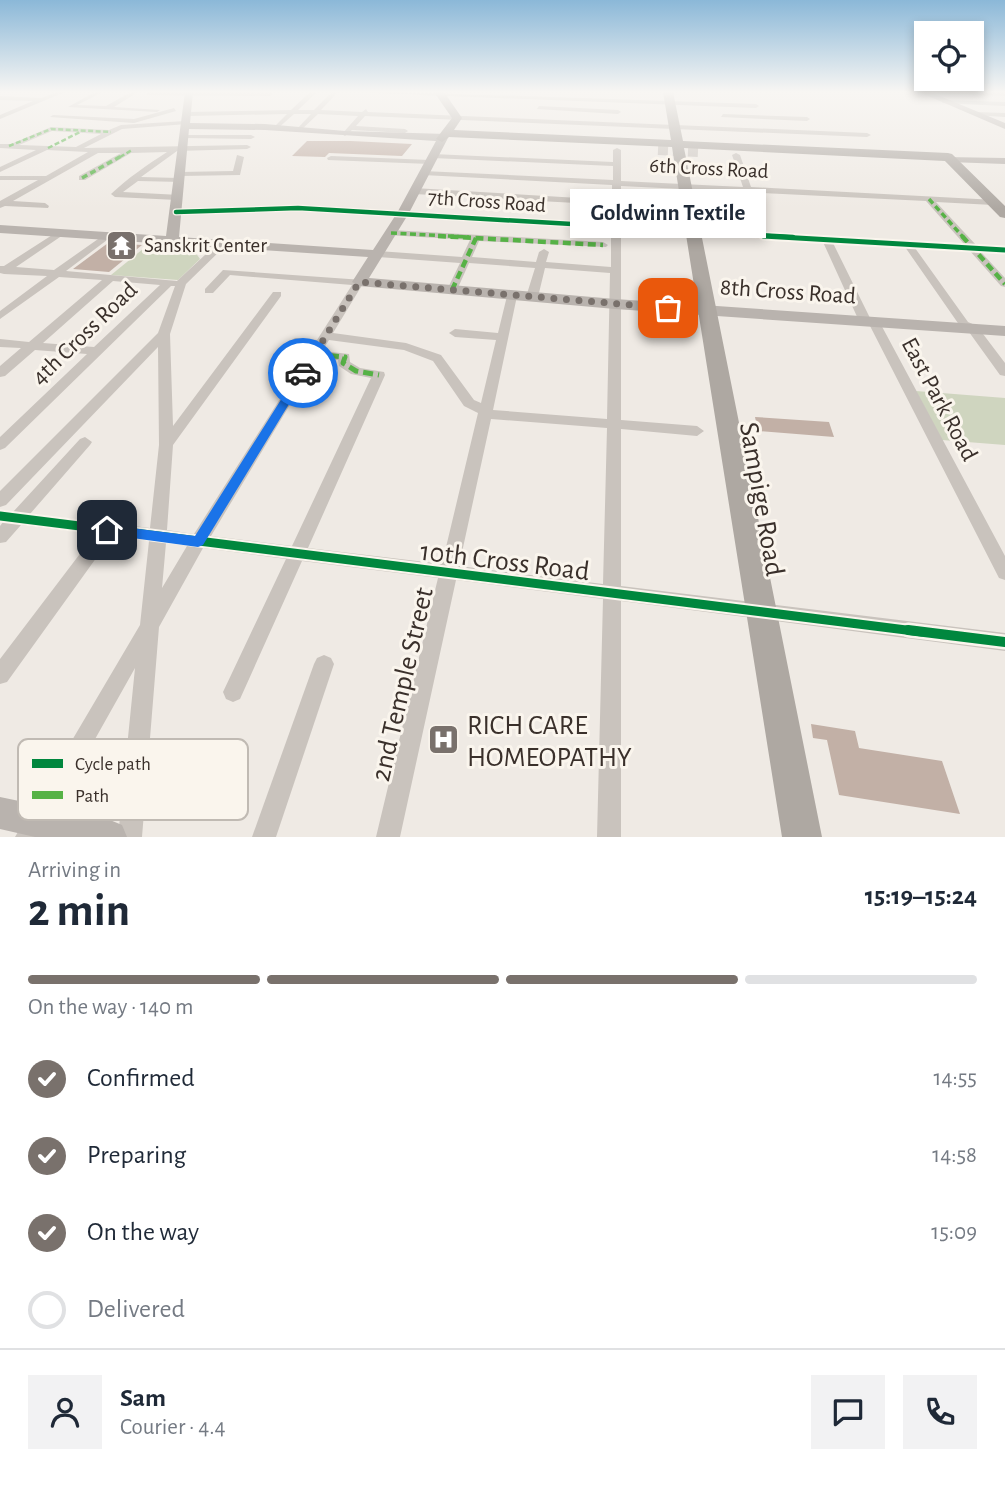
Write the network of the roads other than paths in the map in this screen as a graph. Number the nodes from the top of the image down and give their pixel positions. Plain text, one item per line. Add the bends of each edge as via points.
1 (21, 131) dead end
2 (43, 131) edge
3 (83, 131) edge
4 (91, 131) edge
5 (113, 131) edge
6 (165, 131) edge
7 (175, 131) edge
8 (184, 131) edge
9 (211, 131) edge
10 (228, 131) edge
11 (348, 131) edge
12 (448, 131) edge
13 (675, 131) edge
14 (729, 131) edge
15 (776, 131) edge
16 (108, 134) junction
17 (120, 135) dead end
18 (867, 135) dead end
19 (251, 137) dead end
20 (441, 137) junction
21 (2, 146) edge
22 (247, 146) dead end
23 (48, 148) junction
24 (678, 148) junction
25 (75, 149) junction
26 (97, 150) junction
27 (132, 150) junction
28 (700, 150) tunnel mouth
29 (735, 151) junction
30 (240, 157) dead end
31 (617, 157) junction
32 (331, 158) dead end
33 (952, 162) junction
34 (1005, 162) edge
35 (429, 164) junction
36 (0, 170) edge
37 (179, 177) junction
38 (0, 178) edge
39 (47, 178) junction
40 (82, 178) dead end
41 (136, 178) junction
42 (616, 183) junction
43 (685, 186) junction
44 (748, 190) junction
45 (414, 191) junction
46 (177, 197) junction
47 (929, 199) junction
48 (3, 202) edge
49 (993, 202) junction
50 (616, 203) junction
51 (45, 206) dead end
52 (176, 212) junction
53 (403, 213) junction
54 (1005, 214) edge
55 (616, 226) junction
56 (2, 230) edge
57 (693, 231) junction
58 (60, 233) junction
59 (391, 233) junction
60 (108, 235) junction
61 (476, 238) junction
62 (173, 239) junction
63 (826, 239) junction
64 (223, 243) junction
65 (908, 244) junction
66 (603, 245) dead end
67 (973, 248) junction
68 (1005, 250) edge
69 (544, 252) dead end
70 (378, 254) junction
71 (466, 260) junction
72 (541, 265) junction
73 (615, 270) junction
74 (2, 271) edge
75 (57, 274) junction
76 (111, 278) junction
77 (359, 282) junction
78 (175, 283) junction
79 (1005, 284) edge
80 (452, 290) junction
81 (209, 291) dead end
82 (277, 294) dead end
83 (512, 296) junction
84 (532, 297) junction
85 (615, 304) junction
86 (707, 310) junction
87 (0, 316) edge
88 (869, 321) junction
89 (972, 329) junction
90 (1005, 331) edge
91 (455, 333) dead end
92 (164, 334) junction
93 (501, 337) junction
94 (295, 342) dead end
95 (0, 343) edge
96 (320, 345) junction
97 (32, 346) junction
98 (97, 351) junction
99 (1005, 372) edge
100 (0, 373) edge
101 (485, 413) junction
102 (614, 425) junction
103 (697, 431) dead end
104 (85, 442) dead end
105 (0, 445) edge
106 (166, 445) junction
107 (0, 501) edge
108 (9, 517) edge
109 (107, 530) junction
110 (0, 537) edge
111 (158, 537) junction
112 (198, 542) junction
113 (298, 554) junction
114 (1005, 573) edge
115 (448, 574) junction
116 (612, 595) junction
117 (762, 614) junction
118 (148, 631) junction
119 (1005, 642) edge
120 (324, 664) dead end
121 (0, 675) edge
122 (233, 692) dead end
123 (85, 739) edge
124 (139, 739) edge
125 (0, 813) edge
126 (32, 830) edge
127 (110, 837) edge
128 (264, 837) edge
129 (388, 837) edge
130 (609, 837) edge
131 (802, 837) edge

1 - 21 street
2 - 21 street
3 - 23 street
4 - 16 street
5 - 16 street
6 - 27 street
7 - 41 street
8 - 37 street
9 - 22 street
10 - 19 street
11 - 20 street
12 - 20 main road
13 - 24 main road, Sampige Road
14 - 29 street
15 - 18 street
16 - 17 street
16 - 25 street
20 - 20 main road via 658,148 466,141
20 - 24 main road
20 - 31 main road
20 - 35 street
21 - 23 street
23 - 25 street
23 - 36 street
24 - 29 main road
24 - 31 main road
24 - 43 main road, Sampige Road
25 - 26 street
26 - 27 street
26 - 39 street
27 - 40 street
28 - 33 main road
29 - 33 main road
29 - 44 street
30 - 37 street via 237,173
31 - 35 street
31 - 42 street
32 - 35 street
33 - 34 street
33 - 49 main road
35 - 42 street, 6th Cross Road
35 - 45 street
37 - 41 street
37 - 46 street
38 - 39 street
39 - 48 street
41 - 46 street via 115,194
42 - 43 street, 6th Cross Road
42 - 50 street
43 - 44 street, 6th Cross Road
43 - 57 main road, Sampige Road
44 - 47 street, 6th Cross Road
45 - 50 street
45 - 53 street
46 - 52 street
47 - 49 street, 6th Cross Road
47 - 67 street
48 - 51 street
49 - 54 main road
50 - 55 street
52 - 53 street, 7th Cross Road via 271,207
52 - 62 street
53 - 55 street, 7th Cross Road
53 - 59 street
55 - 57 street, 7th Cross Road
55 - 73 street
56 - 58 street
57 - 63 street, 7th Cross Road
57 - 86 main road, Sampige Road
58 - 60 street
58 - 74 street
59 - 61 street
59 - 70 street
60 - 62 street
60 - 75 street
61 - 66 street
61 - 71 street
62 - 64 street
63 - 65 street, 7th Cross Road
63 - 88 street, East Park Road
64 - 70 street
64 - 78 street, 4th Cross Road
65 - 67 street, 7th Cross Road
65 - 89 street
67 - 68 street, 7th Cross Road
67 - 79 street
69 - 72 street
70 - 71 street
70 - 77 street
71 - 72 street
71 - 80 street
72 - 73 street
72 - 84 street
73 - 85 street
74 - 75 street
75 - 76 street
75 - 87 street
76 - 78 street
76 - 97 street
77 - 80 street, 8th Cross Road
77 - 81 street via 226,272
77 - 96 street
78 - 92 street
78 - 98 street, 4th Cross Road
80 - 83 street, 8th Cross Road
82 - 106 street
83 - 84 street, 8th Cross Road
83 - 93 street, 2nd Temple Street
84 - 85 street, 8th Cross Road
85 - 86 street, 8th Cross Road
85 - 102 street
86 - 88 street, 8th Cross Road
86 - 117 main road, Sampige Road
88 - 89 street, 8th Cross Road
88 - 114 street, East Park Road
89 - 90 street, 8th Cross Road
89 - 99 street
91 - 93 street
92 - 106 street
92 - 107 street
93 - 101 street, 2nd Temple Street
94 - 96 street
95 - 97 street
96 - 101 street via 406,347 437,358 469,403
96 - 112 street
96 - 113 street via 345,357 343,363 356,371 379,375
97 - 98 street
97 - 100 street
98 - 105 street, 4th Cross Road
101 - 102 street
101 - 115 street, 2nd Temple Street
102 - 103 street
102 - 116 street
104 - 108 street
106 - 111 street
108 - 109 street, 10th Cross Road
108 - 110 street
109 - 111 street, 10th Cross Road
109 - 121 street
111 - 112 street, 10th Cross Road
111 - 118 street
112 - 113 street, 10th Cross Road
112 - 118 street
113 - 115 street, 10th Cross Road
113 - 122 street
115 - 116 street, 10th Cross Road
115 - 129 street, 2nd Temple Street
116 - 117 street, 10th Cross Road
116 - 130 street
117 - 119 street, 10th Cross Road
117 - 131 main road, Sampige Road
118 - 123 street
118 - 124 street
120 - 128 street
125 - 126 street
126 - 127 street

